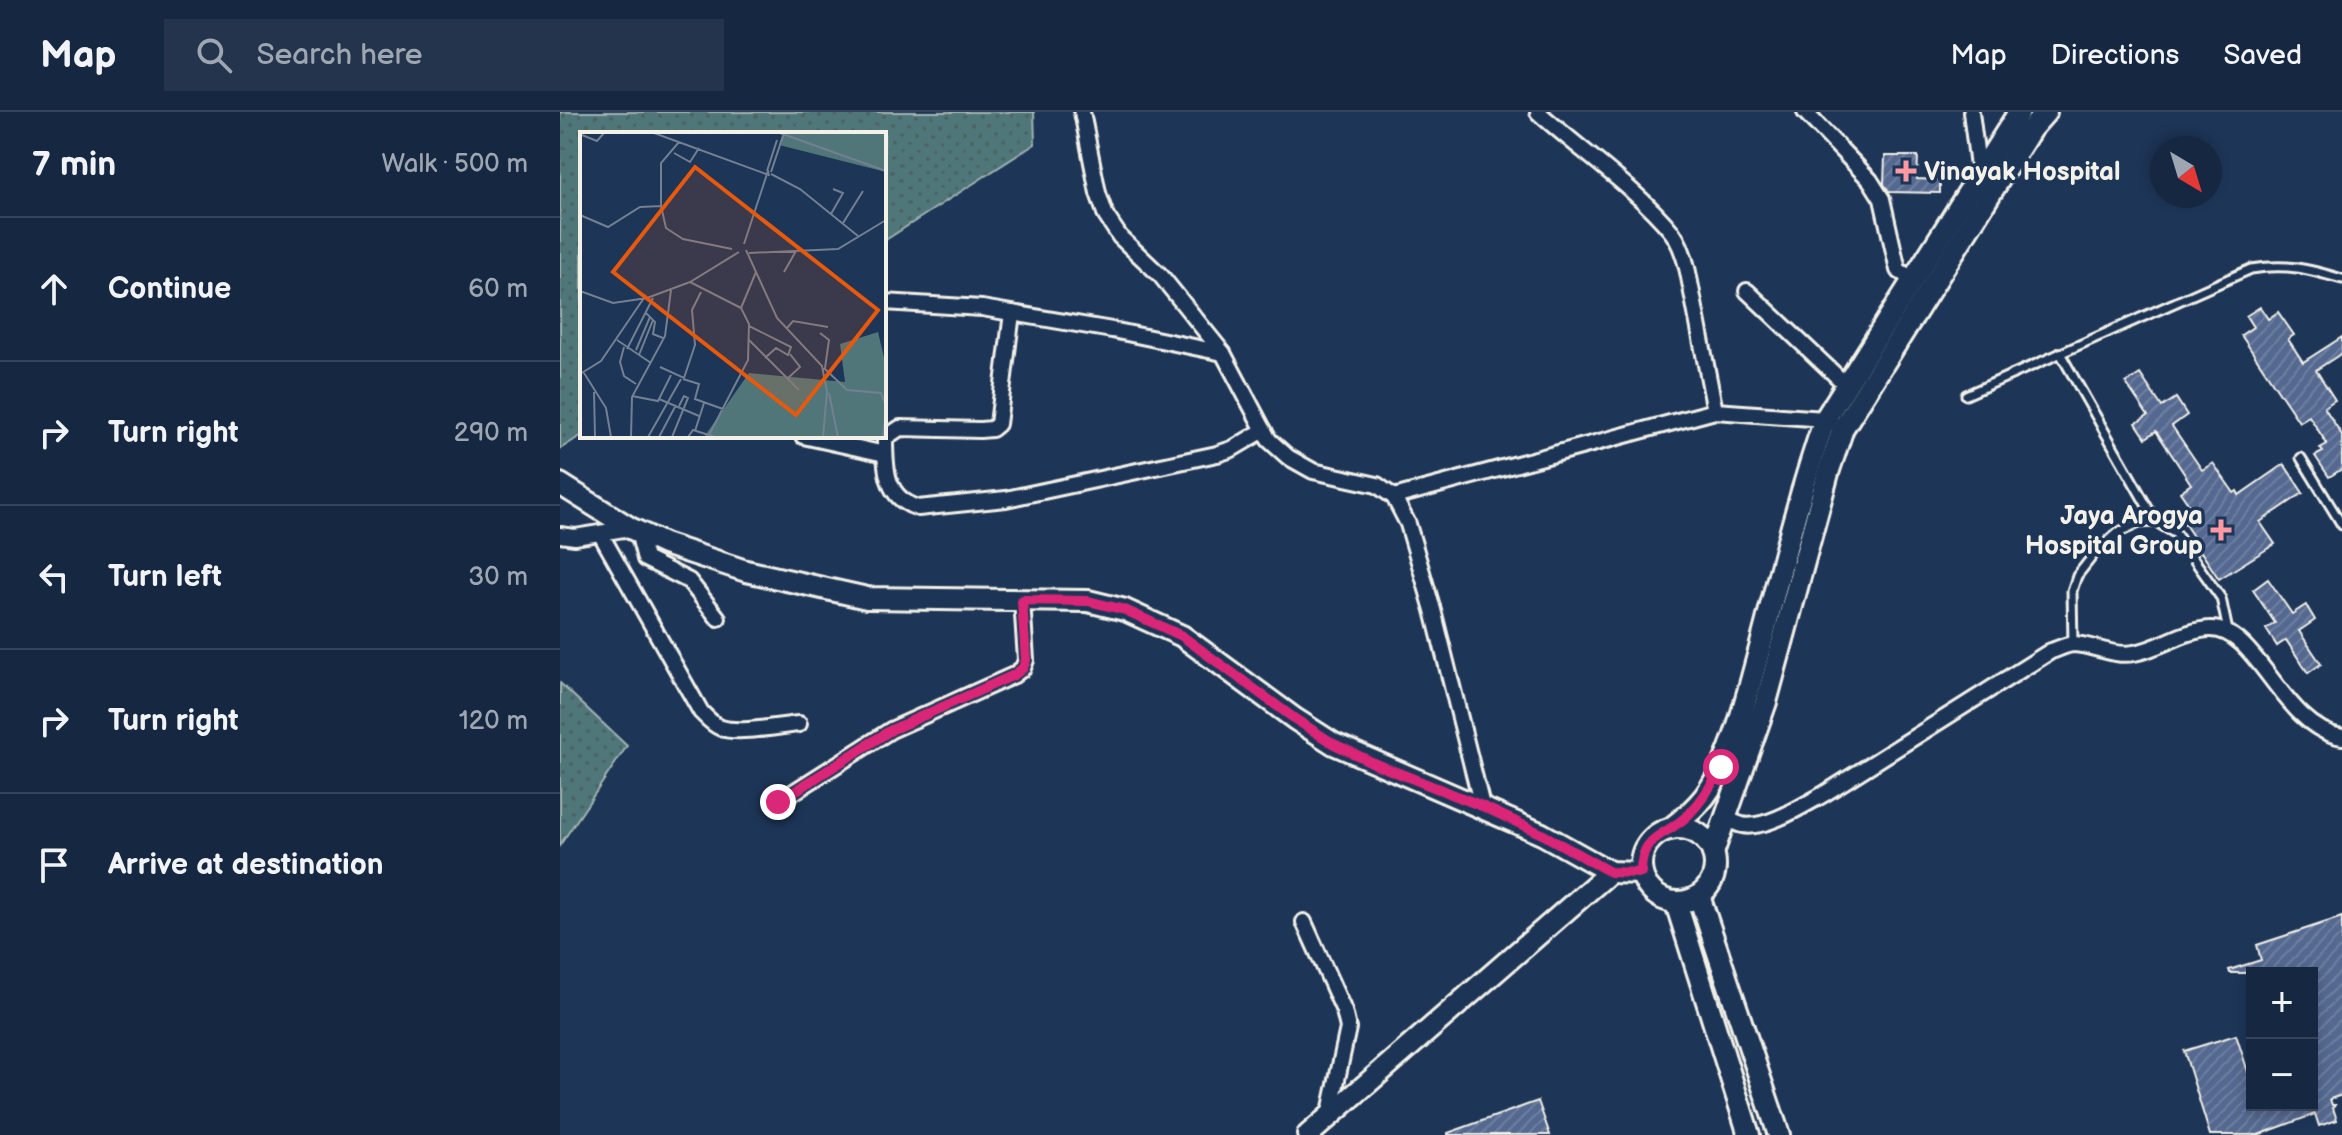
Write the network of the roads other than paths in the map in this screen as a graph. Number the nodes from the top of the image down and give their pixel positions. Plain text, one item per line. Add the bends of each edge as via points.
1 (1082, 112) edge
2 (1538, 112) edge
3 (1805, 112) edge
4 (1971, 112) edge
5 (2046, 112) edge
6 (2020, 118) edge
7 (1979, 174) junction
8 (1912, 279) junction
9 (2342, 279) edge
10 (1747, 291) dead end
11 (886, 302) edge
12 (1012, 313) junction
13 (1223, 353) junction
14 (2060, 353) junction
15 (1846, 385) junction
16 (1966, 395) dead end
17 (1715, 411) junction
18 (1834, 424) junction
19 (1264, 430) junction
20 (886, 437) edge
21 (812, 438) edge
22 (885, 438) edge
23 (885, 454) junction
24 (2301, 458) dead end
25 (560, 484) edge
26 (1394, 497) junction
27 (2156, 522) junction
28 (2342, 525) edge
29 (634, 530) junction
30 (600, 533) junction
31 (560, 535) edge
32 (1022, 600) junction
33 (718, 618) dead end
34 (2228, 631) junction
35 (2073, 644) junction
36 (799, 724) dead end
37 (2342, 737) edge
38 (778, 802) dead end
39 (1482, 806) junction
40 (1724, 816) junction
41 (1670, 829) junction
42 (1713, 853) junction
43 (1610, 872) junction
44 (1641, 873) junction
45 (1699, 896) junction
46 (1676, 903) junction
47 (1304, 922) dead end
48 (1329, 1117) junction
49 (1308, 1135) edge
50 (1749, 1135) edge
51 (1779, 1135) edge

1 - 13 street via 1106,216
2 - 17 street via 1673,233 1688,272
3 - 8 street via 1870,180 1882,199 1898,270
4 - 7 street
5 - 6 main road
6 - 7 main road
6 - 18 main road
7 - 8 main road
8 - 15 main road
9 - 14 lane via 2278,265 2251,269
10 - 15 street
11 - 12 street
12 - 13 street
12 - 20 street via 998,424 980,430 900,428
13 - 19 street
14 - 16 lane
14 - 27 lane
15 - 18 main road
17 - 18 street
17 - 26 street
18 - 40 main road via 1828,473 1766,702
18 - 41 main road via 1809,467 1747,696 1721,767 1706,795
19 - 23 street via 1217,454 1006,499 918,508 891,490
19 - 26 street via 1288,457 1313,471 1377,485
21 - 23 street
22 - 23 street
24 - 28 lane
25 - 29 main road
26 - 39 street via 1408,524 1433,610
27 - 34 lane via 2176,534 2221,598
27 - 35 lane via 2119,532 2077,576 2072,591
29 - 30 street
29 - 32 main road via 746,571 867,598
29 - 33 street via 645,559 689,581
30 - 31 street
30 - 36 street via 709,721 739,729
32 - 38 street via 1023,668 891,730
32 - 39 main road via 1088,601 1125,610 1182,636 1334,744
34 - 35 street via 2190,632 2132,654
34 - 37 street via 2309,723
35 - 40 street via 2051,651 1788,814 1742,825
39 - 43 main road
40 - 42 main road
41 - 42 main road via 1698,834
41 - 44 main road via 1646,845
42 - 45 main road via 1713,877
43 - 44 main road
43 - 48 main road
44 - 46 main road via 1653,894
45 - 46 main road
45 - 51 main road
46 - 50 main road
47 - 48 street via 1348,1028
48 - 49 main road

